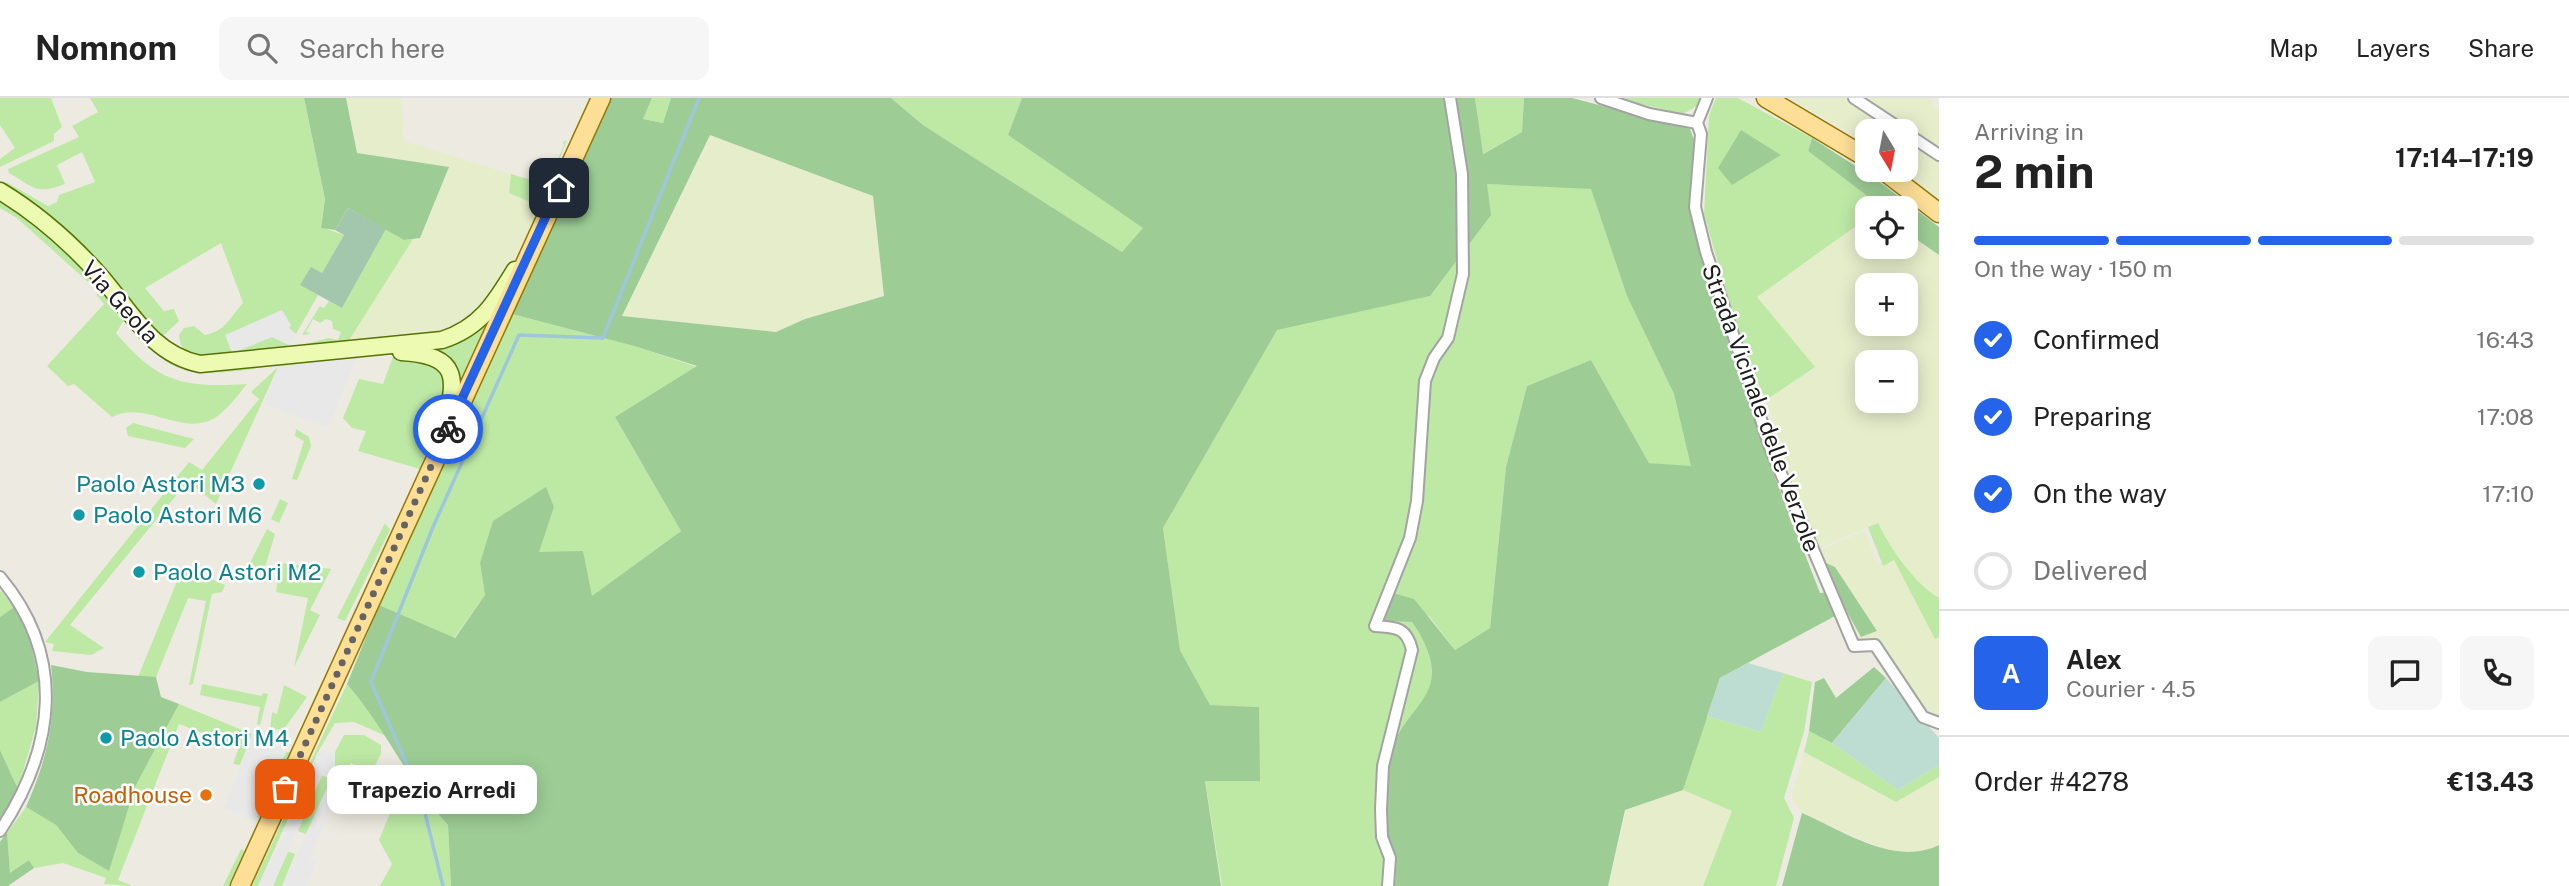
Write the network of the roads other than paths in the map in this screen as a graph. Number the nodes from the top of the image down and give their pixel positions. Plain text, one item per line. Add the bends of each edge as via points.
1 (601, 98) edge
2 (1450, 98) edge
3 (1601, 98) edge
4 (1707, 98) edge
5 (1766, 98) edge
6 (1854, 98) edge
7 (1886, 119) edge
8 (1697, 123) junction
9 (1918, 141) edge
10 (1855, 151) edge
11 (1939, 155) edge
12 (1899, 182) edge
13 (0, 191) edge
14 (1939, 213) edge
15 (538, 233) junction
16 (343, 350) junction
17 (438, 451) junction
18 (0, 577) edge
19 (1939, 723) edge
20 (0, 831) edge
21 (240, 886) edge
22 (1388, 886) edge

1 - 15 main road
2 - 22 street via 1462,174 1463,274 1448,338 1425,381 1410,538 1375,626 1398,627 1408,635 1412,650 1383,766 1382,838 1390,858
3 - 8 street
4 - 8 street
5 - 10 main road
6 - 7 street
8 - 19 street, Strada Vicinale delle Verzole via 1695,207 1706,252 1803,531 1854,646 1875,645 1923,717
9 - 11 street
12 - 14 main road
13 - 16 street, Via Geola via 51,229 101,278 142,330 183,360 218,364
15 - 16 street, Via Geola via 493,306 468,330 442,340
15 - 17 main road
16 - 17 street, Via Geola via 426,353 446,364 454,384
17 - 21 main road
18 - 20 street via 26,612 35,635 43,660 46,709 27,786

